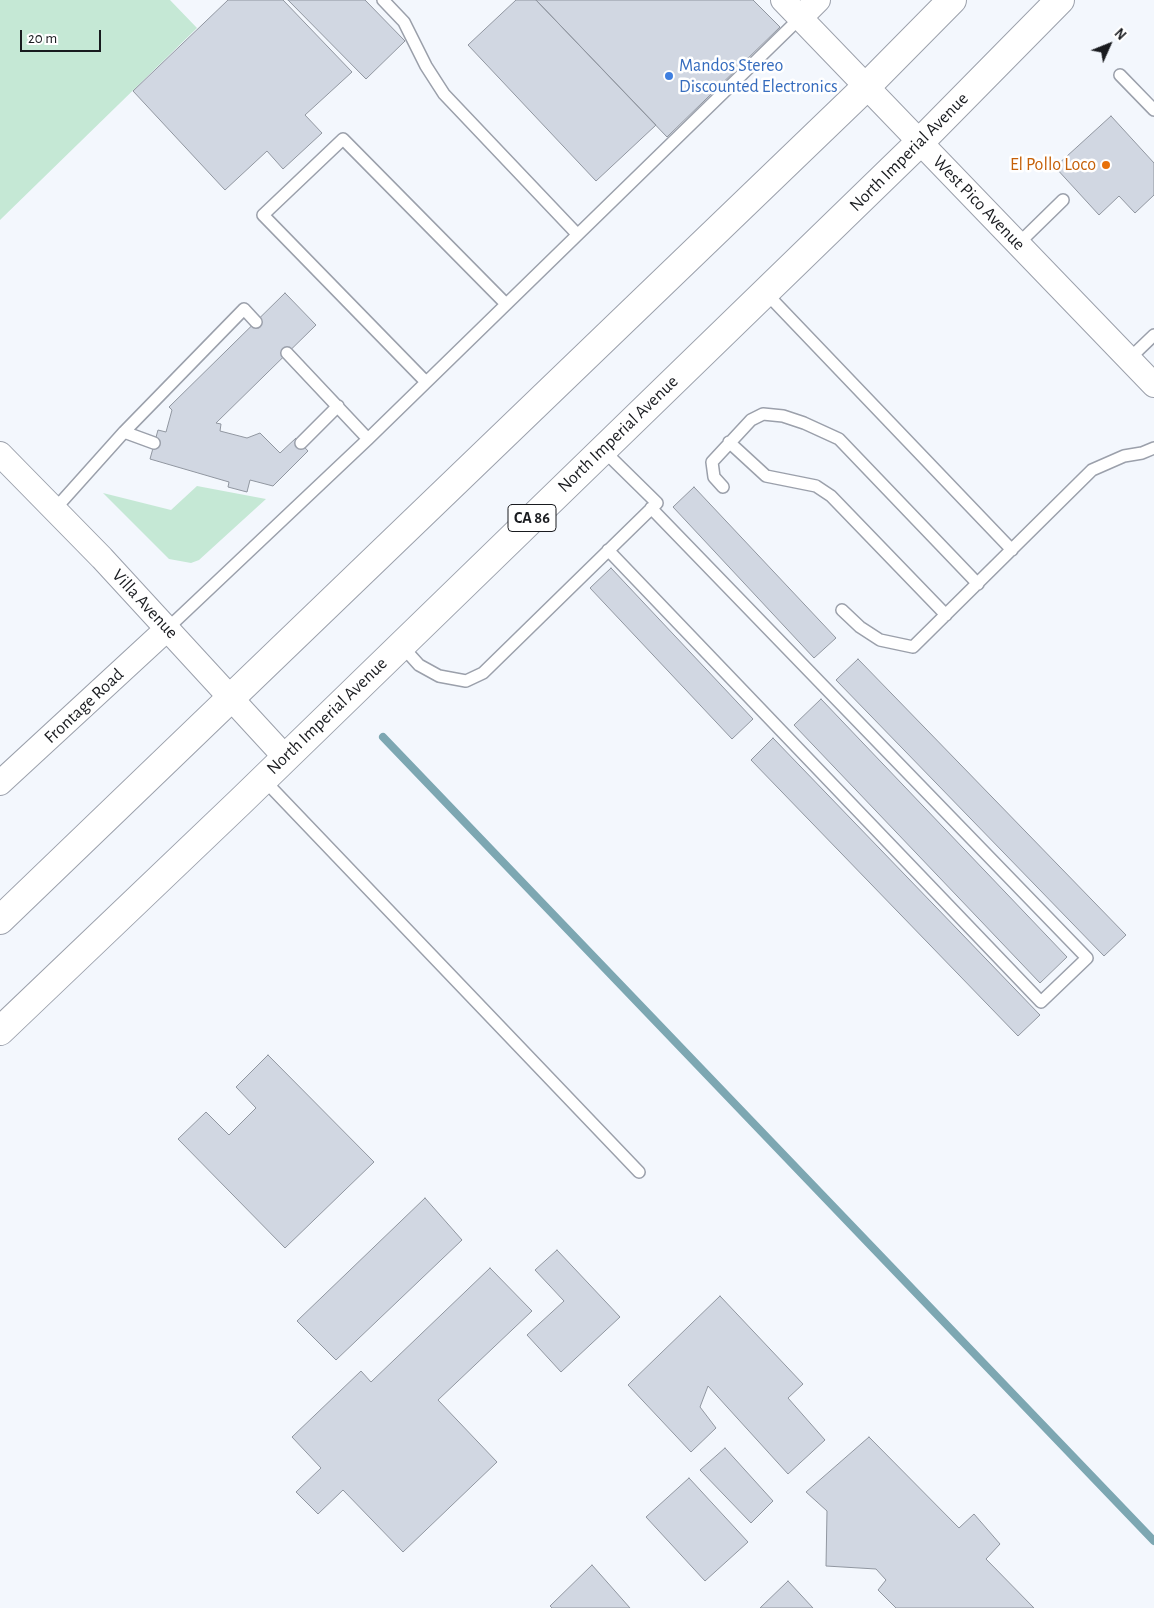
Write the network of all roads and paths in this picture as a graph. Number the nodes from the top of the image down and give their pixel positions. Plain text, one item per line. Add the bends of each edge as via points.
1 (383, 0) edge
2 (783, 0) edge
3 (818, 0) edge
4 (952, 0) edge
5 (1060, 0) edge
6 (800, 18) junction
7 (1120, 75) dead end
8 (867, 86) junction
9 (1154, 110) edge
10 (920, 142) junction
11 (1063, 200) dead end
12 (577, 234) junction
13 (1019, 244) junction
14 (765, 292) junction
15 (506, 304) junction
16 (256, 322) dead end
17 (1154, 335) edge
18 (287, 353) dead end
19 (1129, 359) junction
20 (426, 382) junction
21 (1154, 385) edge
22 (338, 406) junction
23 (124, 432) junction
24 (368, 439) junction
25 (730, 442) junction
26 (154, 443) dead end
27 (301, 444) dead end
28 (1154, 448) edge
29 (602, 449) junction
30 (0, 454) edge
31 (723, 487) dead end
32 (651, 508) junction
33 (54, 509) junction
34 (608, 550) junction
35 (1012, 550) junction
36 (978, 584) junction
37 (842, 610) dead end
38 (946, 615) junction
39 (168, 628) junction
40 (400, 645) junction
41 (230, 698) junction
42 (285, 757) junction
43 (263, 779) junction
44 (0, 783) edge
45 (0, 920) edge
46 (0, 1031) edge
47 (639, 1172) dead end

1 - 12 lane via 404,22 444,94
2 - 6 street, West Pico Avenue
3 - 6 street
4 - 8 highway
5 - 10 highway, North Imperial Avenue / CA 86
6 - 8 street, West Pico Avenue
6 - 12 lane
7 - 9 lane
8 - 10 street, West Pico Avenue
8 - 41 highway
10 - 13 street, West Pico Avenue
10 - 14 highway, North Imperial Avenue / CA 86
11 - 13 lane
12 - 15 lane
13 - 19 street, West Pico Avenue
14 - 29 highway, North Imperial Avenue / CA 86
14 - 35 lane
15 - 20 lane
15 - 20 lane via 343,139 263,214
16 - 23 lane via 244,309
17 - 19 lane
18 - 22 lane
19 - 21 street, West Pico Avenue
20 - 24 lane
22 - 24 lane
22 - 27 lane
23 - 26 lane
23 - 33 lane
24 - 39 lane
25 - 31 lane via 712,462 714,477
25 - 36 lane via 751,420 763,414 783,416 839,439
25 - 38 lane via 766,476 816,486 831,496
28 - 35 lane via 1092,470
29 - 32 lane via 656,503
29 - 40 highway, North Imperial Avenue / CA 86
30 - 33 street, Villa Avenue
32 - 34 lane
32 - 34 lane via 1088,958 1040,1002
33 - 39 street, Villa Avenue
34 - 40 lane via 484,672 466,681 439,676 420,665
35 - 36 lane
36 - 38 lane
37 - 38 lane via 880,640 913,647
39 - 41 street, Villa Avenue
39 - 44 street, Frontage Road
40 - 42 highway, North Imperial Avenue / CA 86
41 - 42 street, Villa Avenue
41 - 45 highway
42 - 43 highway, North Imperial Avenue / CA 86
43 - 46 highway, North Imperial Avenue / CA 86
43 - 47 lane

